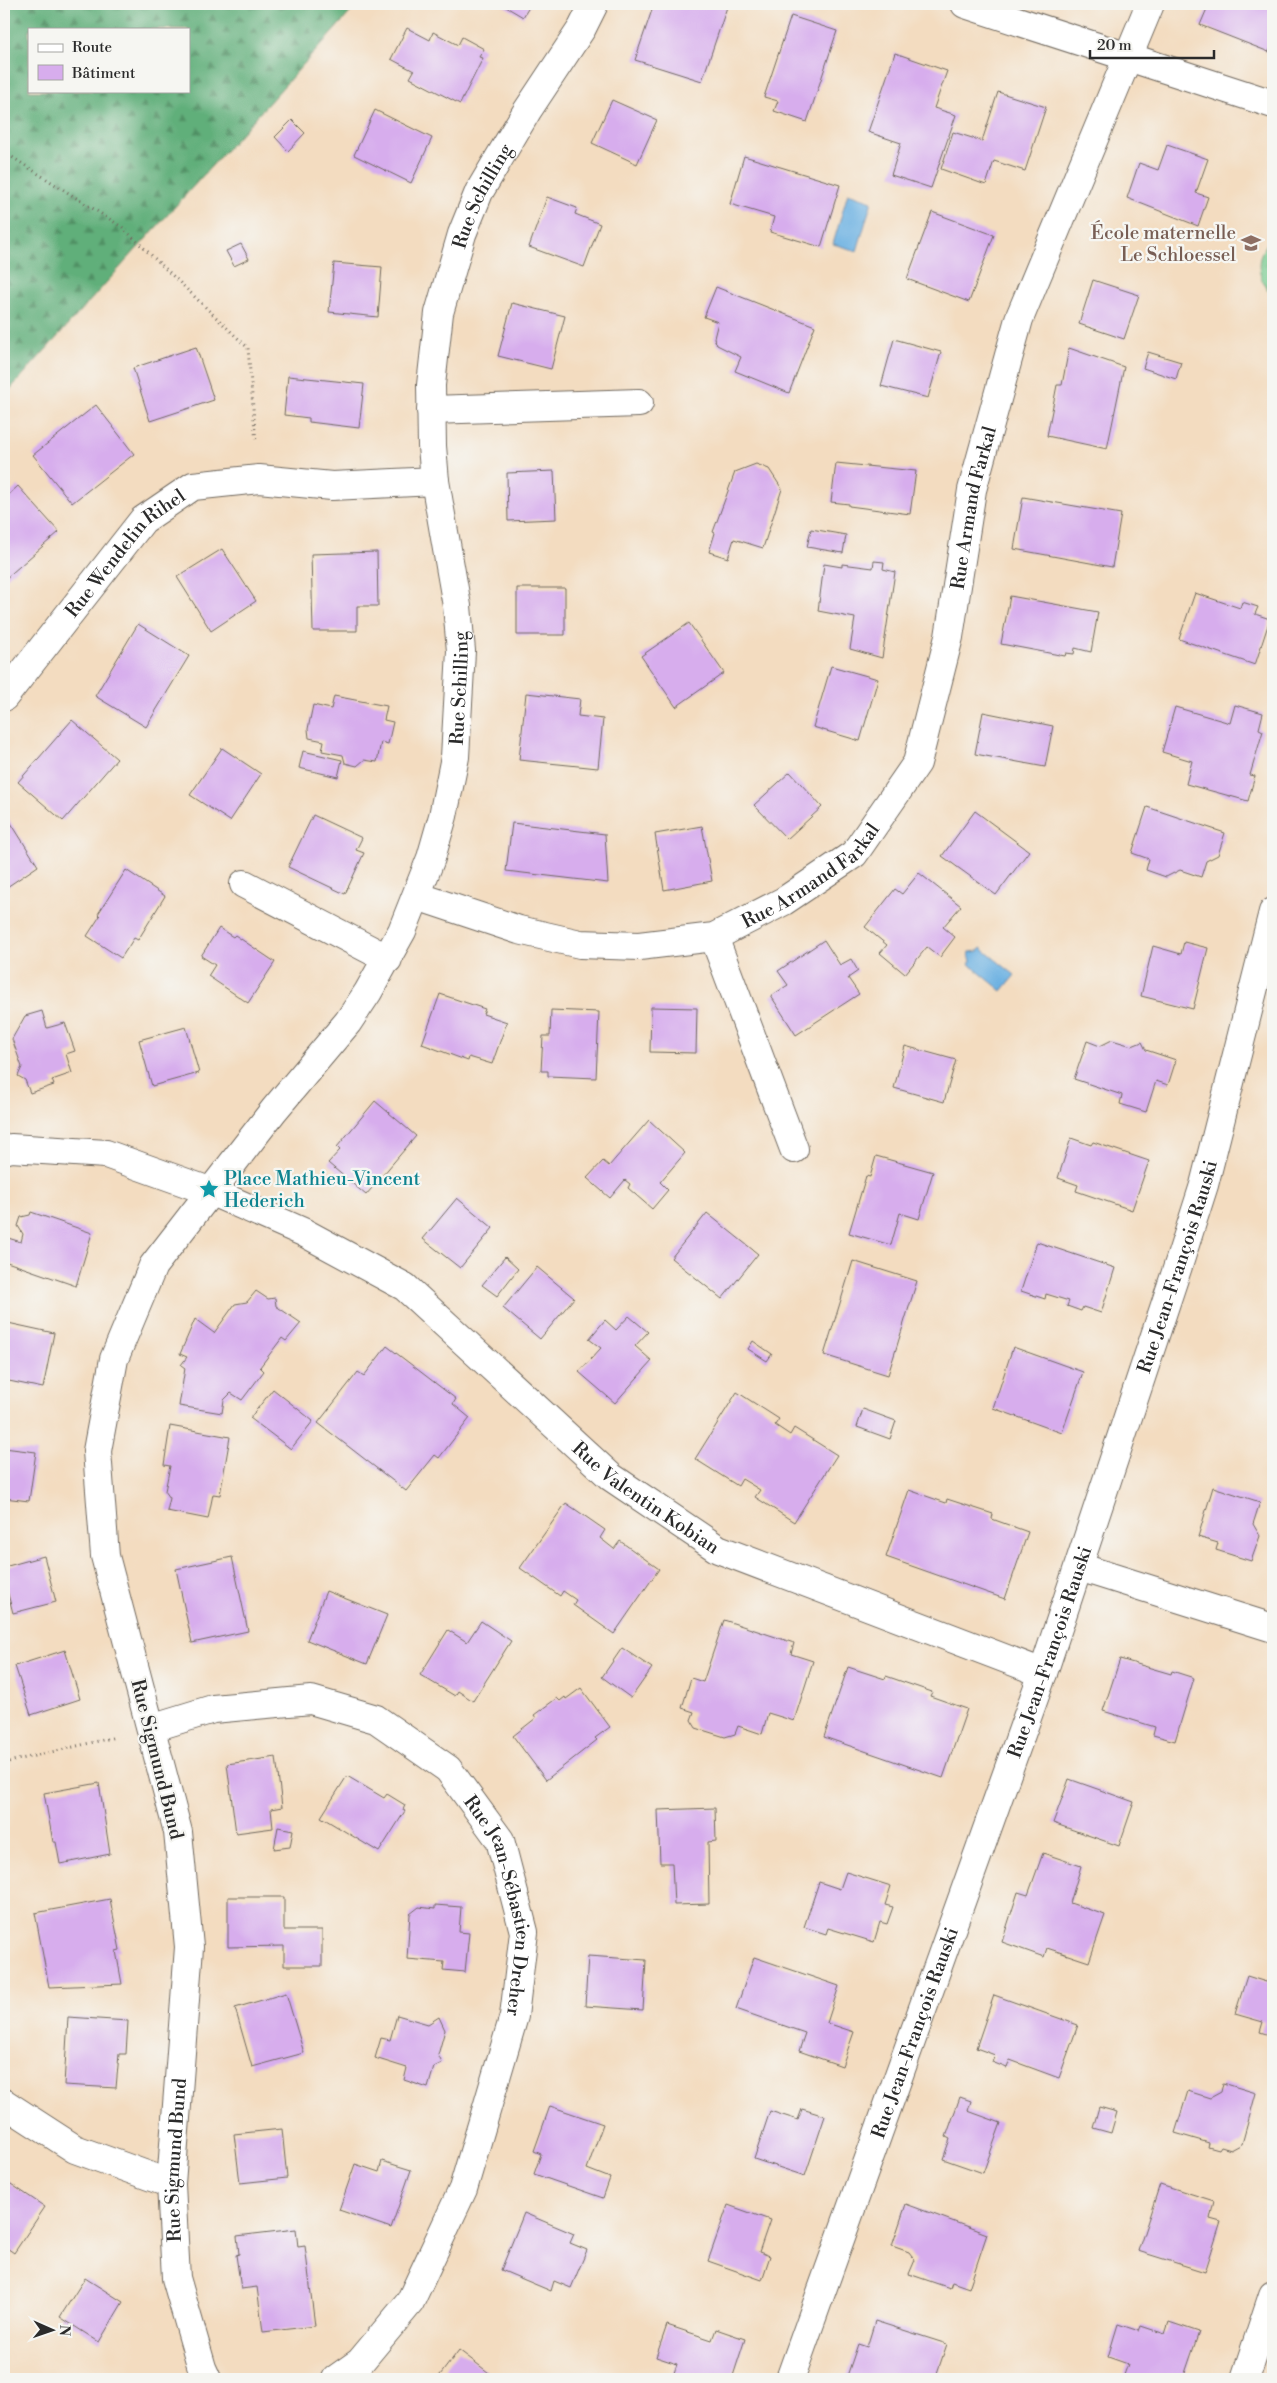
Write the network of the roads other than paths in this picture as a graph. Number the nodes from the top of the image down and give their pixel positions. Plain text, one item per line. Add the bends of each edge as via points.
1 (594, 4) edge
2 (965, 4) edge
3 (1150, 4) edge
4 (1129, 58) junction
5 (1273, 104) edge
6 (639, 404) dead end
7 (431, 410) junction
8 (435, 480) junction
9 (4, 697) edge
10 (244, 884) dead end
11 (417, 896) junction
12 (1273, 912) edge
13 (714, 937) junction
14 (388, 959) junction
15 (794, 1149) dead end
16 (4, 1150) edge
17 (212, 1192) junction
18 (1079, 1568) junction
19 (1273, 1628) edge
20 (1043, 1673) junction
21 (151, 1728) junction
22 (4, 2103) edge
23 (172, 2184) junction
24 (1273, 2295) edge
25 (207, 2379) edge
26 (336, 2379) edge
27 (790, 2379) edge
28 (1245, 2379) edge

1 - 7 street, Rue Schilling via 566,54 497,160 479,192 462,234 439,313
2 - 4 street
3 - 4 street, Rue Armand Farkal
4 - 5 street
4 - 13 street, Rue Armand Farkal via 1019,319 972,490 949,637 917,763 854,854 784,901
6 - 7 street
7 - 8 street, Rue Schilling
8 - 9 street, Rue Wendelin Rihel via 332,486 259,479 193,486 144,520
8 - 11 street, Rue Schilling via 457,606 460,694 455,757 443,816
10 - 14 street
11 - 13 street, Rue Armand Farkal via 519,930 580,944 639,946
11 - 14 street, Rue Schilling
12 - 18 street, Rue Jean-François Rauski via 1204,1185
13 - 15 street
14 - 17 street, Rue Schilling via 348,1022 274,1110
16 - 17 street, Rue Valentin Kobian via 106,1154
17 - 20 street, Rue Valentin Kobian via 302,1232 405,1287 611,1477 718,1550
17 - 21 street, Rue Sigmund Bund via 153,1266 114,1359 97,1451 105,1556
18 - 19 street
18 - 20 street, Rue Jean-François Rauski
20 - 27 street, Rue Jean-François Rauski
21 - 23 street, Rue Sigmund Bund via 178,1832 189,1947
21 - 26 street, Rue Jean-Sébastien Dreher via 213,1709 311,1700 376,1718 448,1769 500,1840 524,1932 514,2016 463,2189 410,2302 360,2362
22 - 23 street via 75,2149
23 - 25 street, Rue Sigmund Bund via 176,2278
24 - 28 street

